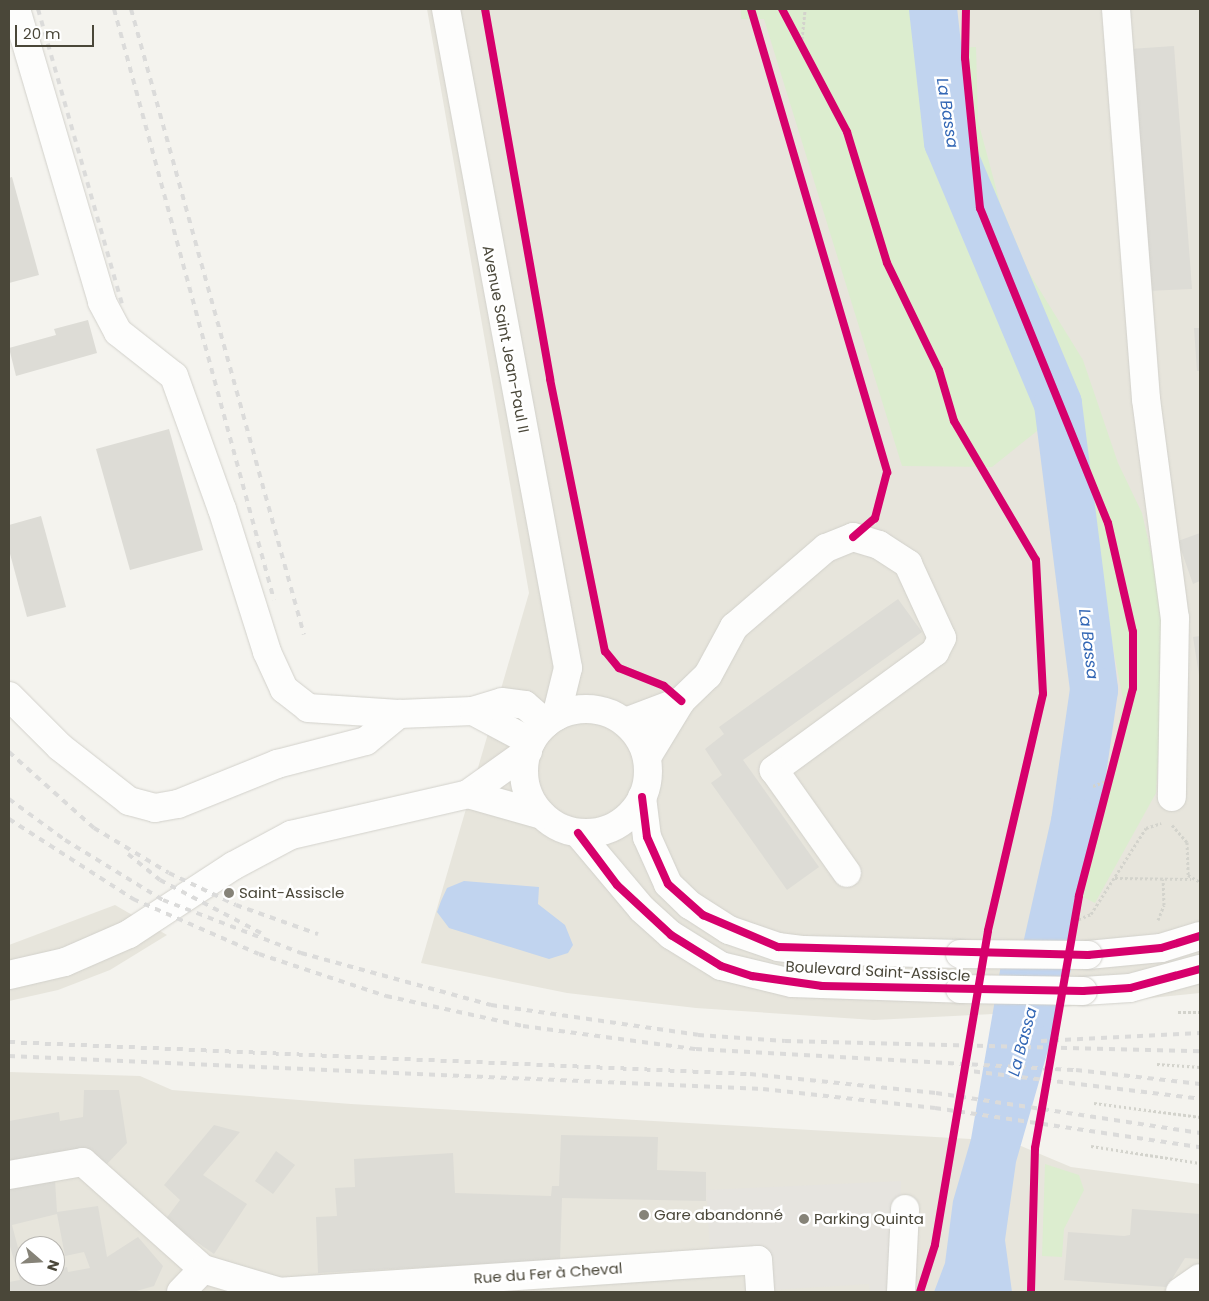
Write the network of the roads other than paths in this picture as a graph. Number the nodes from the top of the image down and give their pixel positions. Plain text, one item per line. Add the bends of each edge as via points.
1 (16, 9) edge
2 (446, 9) edge
3 (1116, 9) edge
4 (568, 668) junction
5 (9, 696) edge
6 (681, 701) junction
7 (399, 714) junction
8 (619, 719) junction
9 (540, 733) junction
10 (647, 757) junction
11 (468, 794) junction
12 (642, 797) junction
13 (1172, 797) dead end
14 (542, 814) junction
15 (578, 833) junction
16 (847, 873) dead end
17 (1200, 936) edge
18 (1200, 969) edge
19 (9, 975) edge
20 (9, 1174) edge
21 (905, 1209) dead end
22 (203, 1269) junction
23 (1200, 1278) edge
24 (181, 1292) edge
25 (277, 1292) edge
26 (760, 1292) edge
27 (901, 1292) edge
28 (1180, 1292) edge

1 - 7 street via 102,302 118,332 174,376 222,508 267,652 284,689 308,708
2 - 4 street, Avenue Saint Jean-Paul II
3 - 13 street via 1146,399 1176,618
4 - 8 street
4 - 9 street, Avenue Saint Jean-Paul II
5 - 7 street via 60,747 130,801 155,808 178,804 277,764 366,741
6 - 8 street
6 - 10 street
6 - 16 street via 708,675 734,627 826,548 853,537 880,545 908,564 942,638 936,652 774,770
7 - 9 street via 473,711 502,702 525,705
8 - 9 street via 595,709
8 - 10 street
9 - 11 street
9 - 14 street via 526,785
10 - 12 street
11 - 14 street
11 - 19 street via 290,836 232,866 129,934 65,962
12 - 15 street via 616,826
12 - 17 street, Boulevard Saint-Assiscle, bridge via 647,837 668,884 690,905 729,930 778,947 1088,956 1166,946
14 - 15 street
15 - 18 street, Boulevard Saint-Assiscle, bridge via 642,909 671,935 721,966 792,983 1083,991 1130,988
20 - 22 street via 82,1162
21 - 27 street
22 - 24 street
22 - 25 street
23 - 28 street
25 - 26 street, Rue du Fer à Cheval via 758,1260

